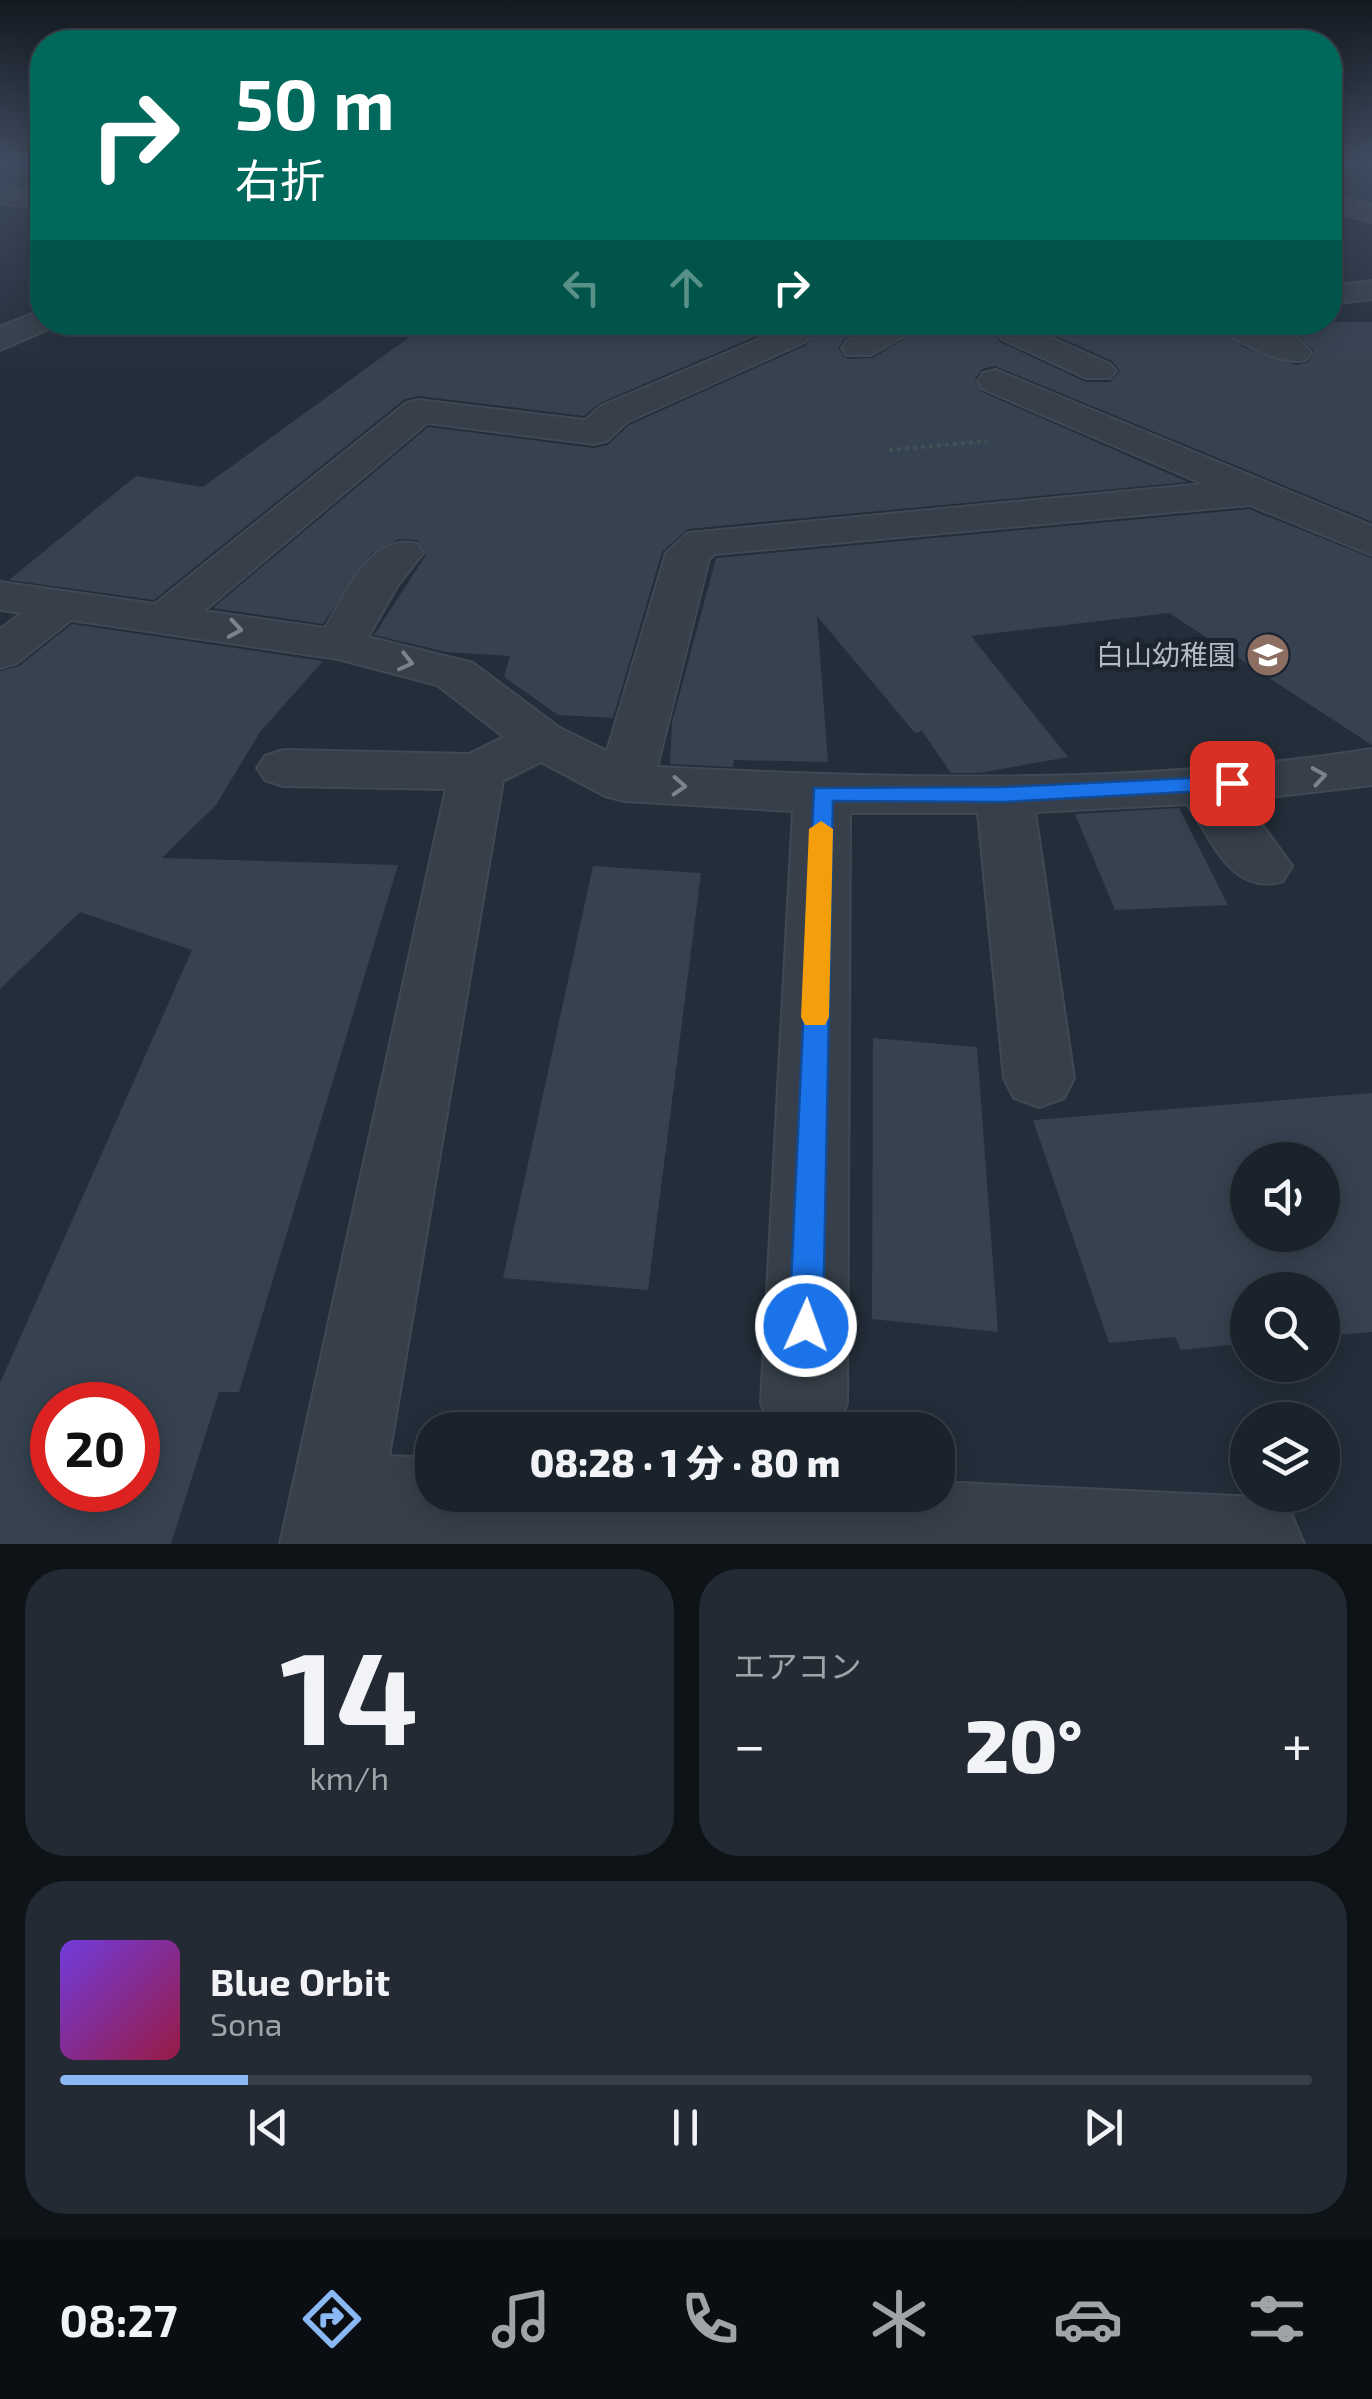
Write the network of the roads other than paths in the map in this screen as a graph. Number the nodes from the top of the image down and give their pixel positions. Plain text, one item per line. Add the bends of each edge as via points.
1 (1372, 290) edge
2 (1342, 294) edge
3 (30, 325) edge
4 (4, 335) edge
5 (793, 335) dead end
6 (886, 335) edge
7 (1004, 335) edge
8 (1021, 335) edge
9 (1260, 335) edge
10 (980, 342) dead end
11 (859, 348) dead end
12 (1294, 353) dead end
13 (1098, 370) dead end
14 (996, 381) dead end
15 (1252, 492) junction
16 (1372, 510) edge
17 (1330, 524) junction
18 (1372, 542) edge
19 (401, 553) dead end
20 (0, 596) edge
21 (63, 604) junction
22 (166, 618) junction
23 (338, 645) junction
24 (0, 653) edge
25 (541, 740) junction
26 (284, 768) dead end
27 (1372, 768) edge
28 (477, 772) junction
29 (626, 783) junction
30 (1202, 785) junction
31 (822, 794) junction
32 (1004, 794) junction
33 (1262, 866) dead end
34 (1039, 1078) dead end
35 (804, 1403) dead end
36 (332, 1522) edge
37 (1258, 1544) edge

1 - 2 street
3 - 4 street
5 - 22 street via 614,414 594,432 419,410
6 - 11 street
7 - 10 street
8 - 13 street
9 - 12 street
14 - 15 street
15 - 17 street
15 - 29 street via 703,542 688,553
16 - 17 street
17 - 18 street
19 - 23 street
20 - 21 street
21 - 22 street
21 - 24 street
22 -> 23 street
23 -> 25 street via 455,674
25 - 28 street
25 - 29 street
26 - 28 street
30 -> 27 street
28 - 36 street
29 -> 31 street
30 - 32 street
30 - 33 street
31 - 32 street
31 - 35 street
32 - 34 street
36 - 37 street

